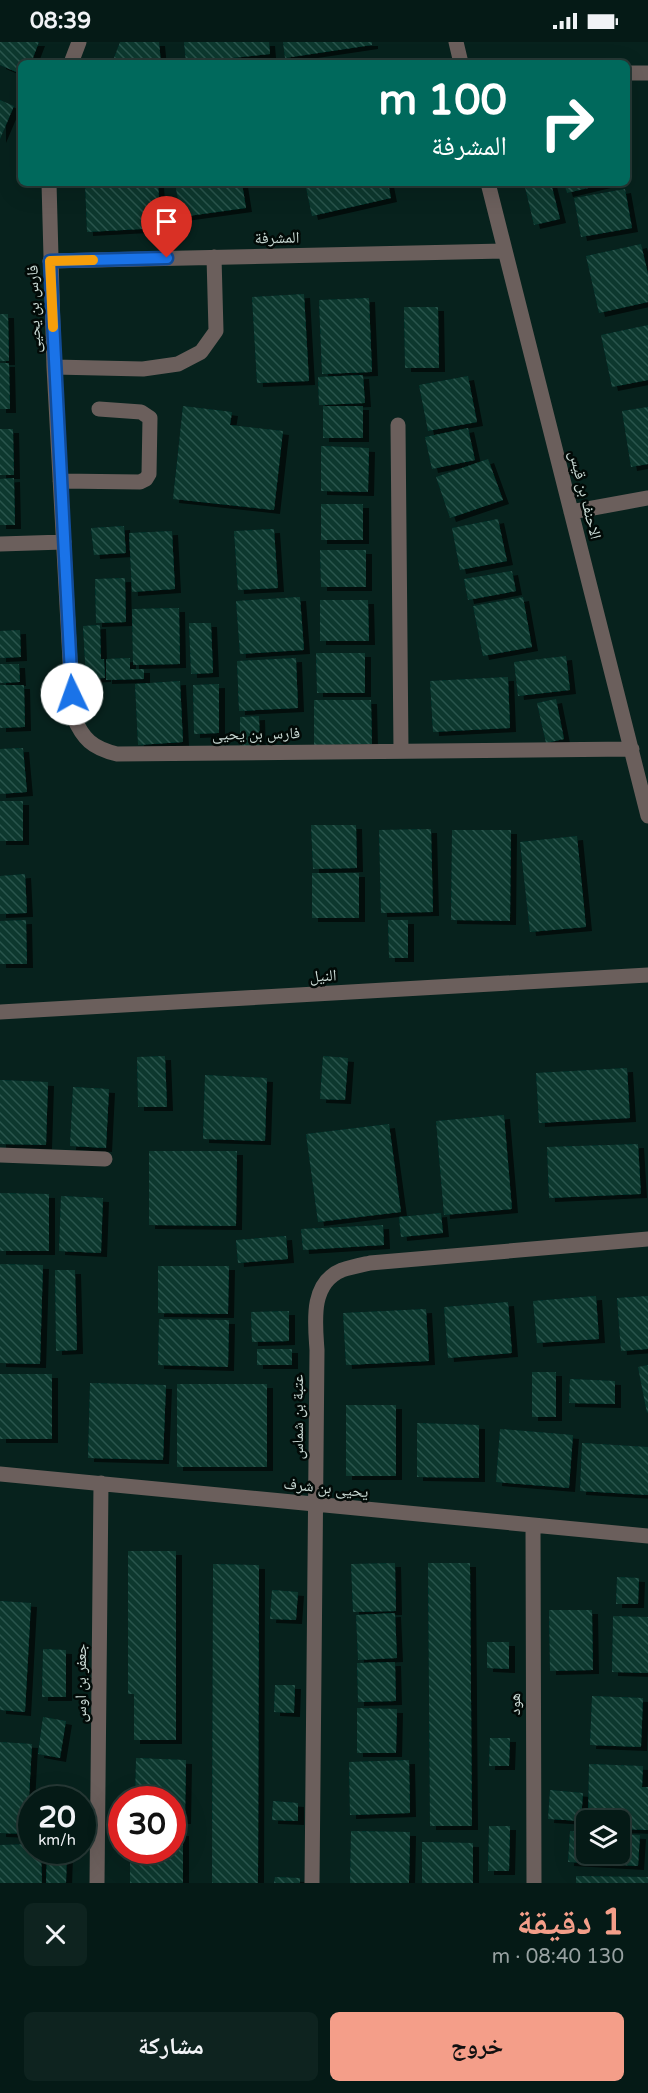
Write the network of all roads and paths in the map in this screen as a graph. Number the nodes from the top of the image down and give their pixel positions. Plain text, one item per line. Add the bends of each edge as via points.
1 (79, 42) edge
2 (456, 42) edge
3 (72, 60) edge
4 (460, 60) edge
5 (630, 73) edge
6 (648, 73) edge
7 (49, 186) edge
8 (489, 186) edge
9 (504, 251) junction
10 (214, 257) junction
11 (50, 261) junction
12 (54, 367) junction
13 (99, 409) dead end
14 (398, 425) dead end
15 (60, 481) junction
16 (648, 498) edge
17 (571, 512) junction
18 (64, 542) junction
19 (0, 544) edge
20 (632, 749) junction
21 (400, 751) junction
22 (648, 816) edge
23 (648, 975) edge
24 (0, 1012) edge
25 (0, 1155) edge
26 (105, 1159) dead end
27 (648, 1239) edge
28 (0, 1474) edge
29 (100, 1483) junction
30 (316, 1505) junction
31 (533, 1526) junction
32 (648, 1536) edge
33 (97, 1883) edge
34 (312, 1883) edge
35 (534, 1883) edge

1 - 3 street
2 - 4 street
5 - 6 street
7 - 11 street, فارس بن يحيى
8 - 9 street, الاحنف بن قيس
9 - 10 street, المشرفة
9 - 17 street, الاحنف بن قيس
10 - 11 street, المشرفة
10 - 12 street via 216,331 201,352 178,364 143,369
11 - 12 street, فارس بن يحيى
12 - 15 street, فارس بن يحيى
13 - 15 street via 141,412 150,418 149,474 140,482
14 - 21 street
15 - 18 street, فارس بن يحيى
16 - 17 street
17 - 20 street, الاحنف بن قيس
18 - 19 street
18 - 21 street, فارس بن يحيى via 73,716 89,742 117,754
20 - 21 street, فارس بن يحيى
20 - 22 street, الاحنف بن قيس
23 - 24 street, النيل
25 - 26 street
27 - 30 street, عتبة بن شماس via 370,1263 340,1271 321,1287 315,1317
28 - 29 street, يحيى بن شرف
29 - 30 street, يحيى بن شرف
29 - 33 street, جعفر بن اوس
30 - 31 street, يحيى بن شرف
30 - 34 street, عتبة بن شماس
31 - 32 street, يحيى بن شرف
31 - 35 street, هود

